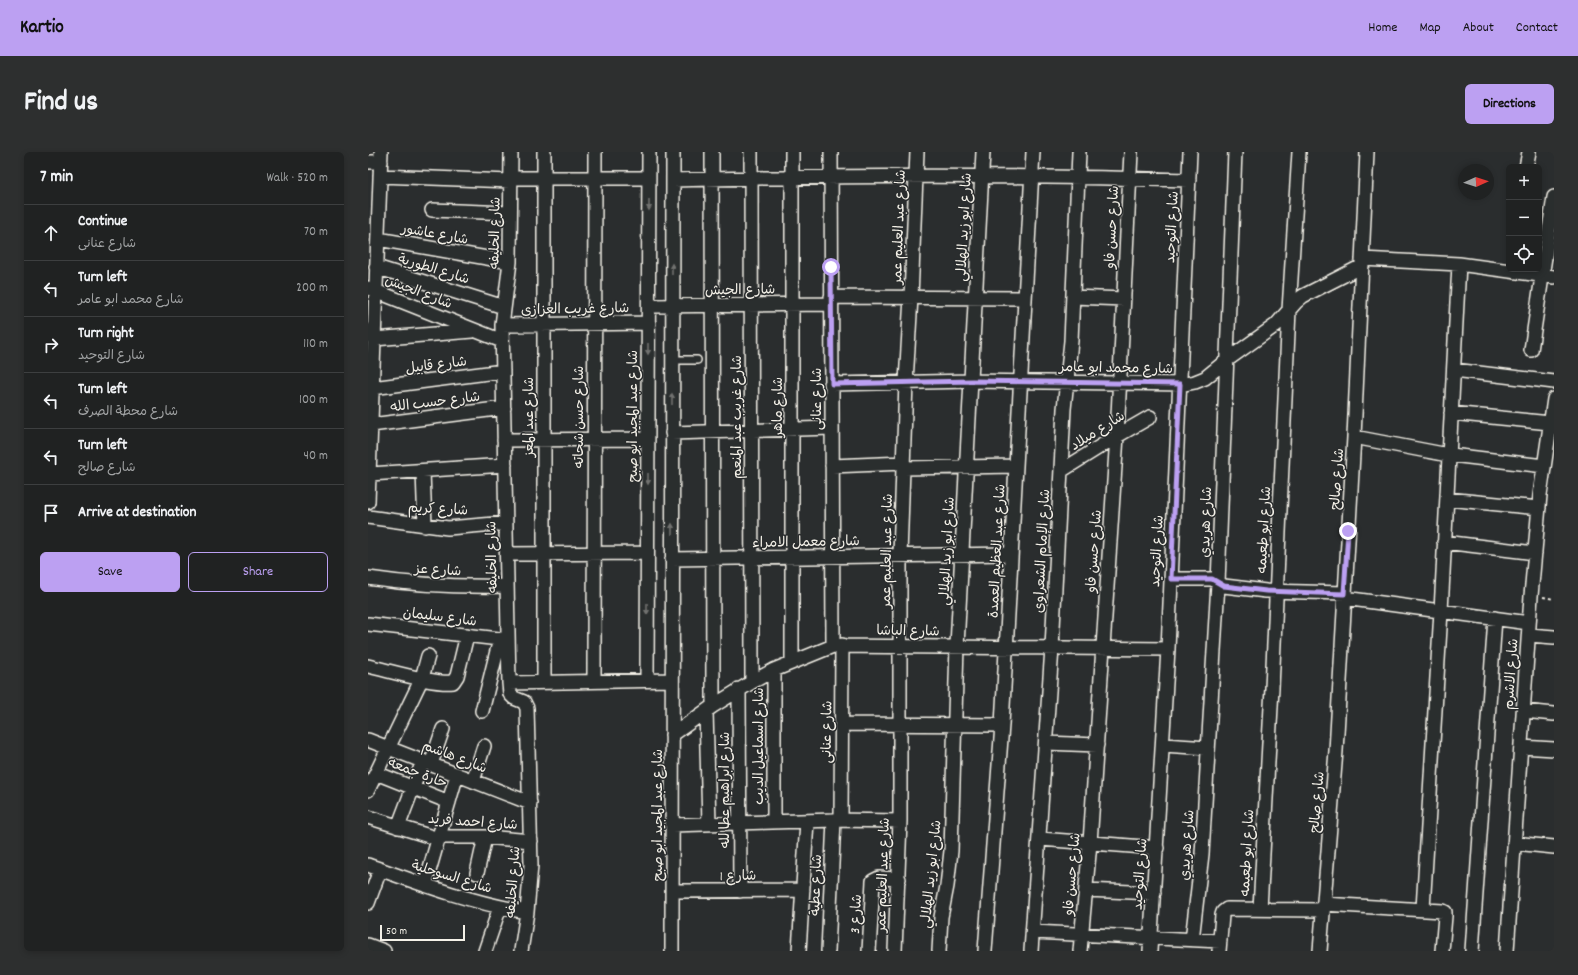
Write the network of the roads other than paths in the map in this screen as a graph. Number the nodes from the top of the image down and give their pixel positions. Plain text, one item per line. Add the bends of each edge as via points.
1 (511, 152) edge
2 (544, 152) edge
3 (595, 152) edge
4 (649, 152) edge
5 (672, 152) edge
6 (712, 152) edge
7 (751, 152) edge
8 (792, 152) edge
9 (831, 152) edge
10 (917, 152) edge
11 (984, 152) edge
12 (1033, 152) edge
13 (1079, 152) edge
14 (1131, 152) edge
15 (1190, 152) edge
16 (1235, 152) edge
17 (1300, 152) edge
18 (1367, 152) edge
19 (1529, 152) edge
20 (377, 159) edge
21 (1527, 164) edge
22 (380, 176) junction
23 (831, 176) junction
24 (792, 177) junction
25 (916, 177) junction
26 (982, 177) junction
27 (1031, 177) junction
28 (544, 178) junction
29 (595, 178) junction
30 (649, 178) junction
31 (751, 178) junction
32 (1077, 178) junction
33 (1129, 178) junction
34 (712, 179) junction
35 (511, 180) junction
36 (672, 180) junction
37 (1189, 180) junction
38 (1554, 197) edge
39 (432, 210) dead end
40 (373, 213) edge
41 (510, 213) junction
42 (378, 239) junction
43 (510, 262) junction
44 (1362, 263) junction
45 (1459, 264) junction
46 (376, 267) junction
47 (1506, 270) edge
48 (1523, 272) edge
49 (1548, 276) edge
50 (372, 290) edge
51 (1073, 297) junction
52 (911, 298) junction
53 (976, 298) junction
54 (1025, 298) junction
55 (1124, 299) junction
56 (831, 300) junction
57 (793, 304) junction
58 (712, 305) junction
59 (751, 305) junction
60 (649, 306) junction
61 (672, 306) junction
62 (504, 307) junction
63 (1289, 310) junction
64 (649, 323) junction
65 (594, 324) junction
66 (502, 325) junction
67 (544, 325) junction
68 (476, 331) junction
69 (372, 333) edge
70 (502, 341) junction
71 (1531, 350) dead end
72 (672, 360) junction
73 (697, 360) dead end
74 (1227, 360) junction
75 (1454, 370) junction
76 (503, 372) junction
77 (972, 381) junction
78 (906, 382) junction
79 (1021, 382) junction
80 (1067, 382) junction
81 (1554, 382) edge
82 (1120, 383) junction
83 (832, 384) junction
84 (1180, 384) junction
85 (372, 388) junction
86 (1554, 399) edge
87 (504, 408) junction
88 (370, 410) edge
89 (1451, 413) junction
90 (1150, 417) dead end
91 (1550, 423) junction
92 (371, 425) junction
93 (832, 428) junction
94 (793, 429) junction
95 (752, 430) junction
96 (713, 432) junction
97 (672, 433) junction
98 (1117, 436) junction
99 (1354, 438) junction
100 (594, 439) junction
101 (648, 439) junction
102 (504, 440) junction
103 (544, 440) junction
104 (1551, 446) edge
105 (1449, 455) junction
106 (505, 465) junction
107 (904, 465) junction
108 (832, 466) junction
109 (1016, 466) junction
110 (1544, 466) junction
111 (967, 467) junction
112 (423, 471) junction
113 (1061, 471) junction
114 (369, 480) edge
115 (1447, 499) junction
116 (368, 502) edge
117 (1540, 508) junction
118 (368, 517) edge
119 (506, 523) junction
120 (425, 526) junction
121 (1444, 542) junction
122 (647, 553) junction
123 (1535, 553) junction
124 (506, 554) junction
125 (544, 554) junction
126 (594, 554) junction
127 (962, 554) junction
128 (1011, 554) junction
129 (900, 555) junction
130 (833, 556) junction
131 (752, 557) junction
132 (793, 557) junction
133 (713, 558) junction
134 (672, 559) junction
135 (368, 578) edge
136 (1171, 579) junction
137 (1218, 583) junction
138 (507, 586) junction
139 (1276, 592) junction
140 (1344, 596) junction
141 (1441, 611) junction
142 (1495, 618) junction
143 (368, 624) edge
144 (1529, 629) junction
145 (467, 635) junction
146 (1554, 637) edge
147 (504, 640) junction
148 (838, 645) junction
149 (900, 645) junction
150 (957, 646) junction
151 (1006, 647) junction
152 (1052, 648) junction
153 (1103, 648) junction
154 (1168, 649) junction
155 (428, 656) dead end
156 (792, 662) junction
157 (368, 666) edge
158 (774, 670) junction
159 (422, 678) junction
160 (647, 680) junction
161 (672, 680) junction
162 (594, 681) junction
163 (544, 682) junction
164 (752, 682) junction
165 (509, 683) junction
166 (739, 690) junction
167 (710, 709) junction
168 (482, 711) dead end
169 (1524, 711) junction
170 (1554, 714) edge
171 (842, 724) junction
172 (900, 724) junction
173 (954, 724) junction
174 (1002, 725) junction
175 (444, 728) dead end
176 (672, 735) junction
177 (368, 740) edge
178 (1046, 743) junction
179 (1097, 745) junction
180 (1163, 745) junction
181 (484, 746) dead end
182 (1521, 747) junction
183 (389, 748) junction
184 (1208, 748) junction
185 (1554, 749) edge
186 (427, 763) junction
187 (376, 773) junction
188 (457, 774) junction
189 (473, 781) junction
190 (413, 788) junction
191 (368, 790) edge
192 (449, 802) junction
193 (530, 803) junction
194 (368, 817) edge
195 (837, 820) junction
196 (807, 821) junction
197 (900, 821) junction
198 (774, 822) junction
199 (740, 823) junction
200 (709, 824) junction
201 (672, 825) junction
202 (398, 827) junction
203 (485, 837) junction
204 (438, 838) junction
205 (1040, 839) junction
206 (531, 841) junction
207 (1090, 843) junction
208 (1514, 843) junction
209 (1554, 847) edge
210 (1157, 848) junction
211 (374, 868) edge
212 (477, 873) dead end
213 (899, 879) junction
214 (425, 885) junction
215 (803, 890) junction
216 (1086, 890) junction
217 (673, 891) junction
218 (740, 891) junction
219 (1154, 893) junction
220 (368, 903) edge
221 (500, 907) junction
222 (1323, 907) junction
223 (1260, 909) junction
224 (1423, 909) junction
225 (527, 912) junction
226 (1033, 932) junction
227 (1082, 934) junction
228 (1151, 938) junction
229 (1192, 940) junction
230 (368, 944) edge
231 (1219, 946) edge
232 (384, 951) edge
233 (485, 951) edge
234 (521, 951) edge
235 (672, 951) edge
236 (800, 951) edge
237 (828, 951) edge
238 (869, 951) edge
239 (895, 951) edge
240 (939, 951) edge
241 (985, 951) edge
242 (1031, 951) edge
243 (1080, 951) edge
244 (1150, 951) edge
245 (1320, 951) edge
246 (1442, 951) edge
247 (1472, 951) edge
248 (1507, 951) edge

1 - 35 street, شارع الخليفه
2 - 28 street, شارع عبد المعز
3 - 29 street, شارع حسن شحاته
4 - 30 street, شارع عبد المجيد ابو صبح
5 - 36 street, شارع عبد المجيد ابو صبح
6 - 34 street
7 - 31 street, شارع غريب عبد المنعم
8 - 24 street, شارع ماهر
9 - 23 street, شارع عنانى
10 - 25 street, شارع عبد العليم عمر
11 - 26 street, شارع ابو زيد الهلالي
12 - 27 street, شارع عبد العظيم العمدة
13 - 32 street, شارع الإمام الشعراوى
14 - 33 street, شارع حسن فاو
15 - 37 street, شارع التوحيد
16 - 74 street, شارع هريدي
17 - 63 street, شارع ابو طعيمه
18 - 44 street, شارع صالح
19 - 21 street
20 - 22 street
22 - 35 street
22 - 40 street
23 - 24 street
23 - 25 street
23 - 56 street, شارع عنانى
24 - 31 street
24 - 57 street, شارع ماهر
25 - 26 street
25 - 52 street, شارع عبد العليم عمر
26 - 27 street
26 - 53 street, شارع ابو زيد الهلالي
27 - 32 street
27 - 54 street, شارع عبد العظيم العمدة
28 - 29 street
28 - 35 street
28 - 67 street, شارع عبد المعز
29 - 30 street
29 - 65 street, شارع حسن شحاته
30 -> 60 street, شارع عبد المجيد ابو صبح
31 - 34 street
31 - 59 street, شارع غريب عبد المنعم
32 - 33 street
32 - 51 street, شارع الإمام الشعراوى
33 - 37 street
33 - 55 street, شارع حسن فاو
34 - 36 street
34 - 58 street
35 - 41 street, شارع الخليفه
61 -> 36 street, شارع عبد المجيد ابو صبح
37 - 84 street, شارع التوحيد
38 - 49 street
39 - 41 street
40 - 42 street
41 - 43 street, شارع الخليفه
42 - 43 street, شارع عاشور
42 - 46 street
43 - 62 street, شارع الخليفه
44 - 45 street
44 - 63 street, شارع محمد ابو عامر via 1303,296
44 - 99 street, شارع صالح
45 - 47 street
45 - 75 street
46 - 50 street
46 - 62 street, شارع الطورية
48 - 49 street
49 - 71 street
50 - 68 street, شارع الجيش
50 - 69 street
51 - 55 street
51 - 80 street, شارع الإمام الشعراوى
52 - 53 street, شارع الجيش
52 - 56 street, شارع الجيش
52 - 78 street, شارع عبد العليم عمر
53 - 54 street, شارع الجيش
53 - 77 street, شارع ابو زيد الهلالي
54 - 79 street, شارع عبد العظيم العمدة
55 - 82 street, شارع حسن فاو
56 - 57 street, شارع الجيش
56 - 83 street, شارع عنانى
57 - 59 street, شارع الجيش
57 - 94 street, شارع ماهر
58 - 59 street, شارع الجيش
58 - 61 street, شارع الجيش
58 - 96 street
59 - 95 street, شارع غريب عبد المنعم
60 - 61 street, شارع الجيش
60 - 64 street, شارع عبد المجيد ابو صبح
61 - 72 street, شارع عبد المجيد ابو صبح
62 - 66 street, شارع الخليفه
63 - 74 street, شارع محمد ابو عامر via 1276,324
63 - 139 street, شارع ابو طعيمه
64 - 65 street, شارع غريب العزازى
64 -> 101 street, شارع عبد المجيد ابو صبح
65 - 67 street, شارع غريب العزازى
65 - 100 street, شارع حسن شحاته
66 - 67 street, شارع غريب العزازى
66 - 70 street, شارع الخليفه
67 - 103 street, شارع عبد المعز
68 - 69 street
68 - 70 street, شارع الجيش
69 - 85 street
70 - 76 street, شارع الخليفه
72 - 73 lane
97 -> 72 street, شارع عبد المجيد ابو صبح
74 - 84 street, شارع محمد ابو عامر via 1200,381
74 - 137 street, شارع هريدي
75 - 81 street
75 - 89 street
76 - 85 street, شارع قابيل
76 - 87 street, شارع الخليفه
77 - 78 street, شارع محمد ابو عامر
77 - 79 street, شارع محمد ابو عامر
77 - 111 street, شارع ابو زيد الهلالي
78 - 83 street, شارع محمد ابو عامر
78 - 107 street, شارع عبد العليم عمر
79 - 80 street, شارع محمد ابو عامر
79 - 109 street, شارع عبد العظيم العمدة
80 - 82 street, شارع محمد ابو عامر
80 - 113 street, شارع الإمام الشعراوى
82 - 84 street, شارع محمد ابو عامر
82 - 98 street, شارع حسن فاو
83 - 93 street, شارع عنانى
84 - 136 street, شارع التوحيد
85 - 88 street
86 - 91 street, شارع الاشرم
87 - 92 street, شارع حسب الله
87 - 102 street, شارع الخليفه
88 - 92 street
89 - 91 street
89 - 105 street
90 - 98 street, شارع ميلاد
91 - 104 street, شارع الاشرم
92 - 114 street
93 - 94 street
93 - 108 street, شارع عنانى
94 - 95 street
94 - 132 street, شارع ماهر
95 - 96 street
95 - 131 street, شارع غريب عبد المنعم
96 - 97 street
96 - 133 street
134 -> 97 street, شارع عبد المجيد ابو صبح
98 - 113 street, شارع ميلاد
98 - 153 street, شارع حسن فاو
99 - 105 street
99 - 140 street, شارع صالح
100 - 101 street
100 - 103 street
100 - 126 street, شارع حسن شحاته
101 -> 122 street, شارع عبد المجيد ابو صبح
102 - 103 street
102 - 106 street, شارع الخليفه
103 - 125 street, شارع عبد المعز
104 - 110 street, شارع الاشرم
105 - 110 street
105 - 115 street
106 - 112 street
106 - 119 street, شارع الخليفه
107 - 108 street
107 - 111 street
107 - 129 street, شارع عبد العليم عمر
108 - 130 street, شارع عنانى
109 - 111 street
109 - 128 street, شارع عبد العظيم العمدة
110 - 117 street, شارع الاشرم
111 - 127 street, شارع ابو زيد الهلالي
112 - 114 street
112 - 120 street
113 - 152 street, شارع الإمام الشعراوى
114 - 116 street
115 - 117 street
115 - 121 street
117 - 123 street, شارع الاشرم
118 - 120 street, شارع كريم
119 - 120 street, شارع كريم via 448,528
119 - 124 street, شارع الخليفه
121 - 123 street
121 - 141 street
122 - 126 street
122 -> 160 street, شارع عبد المجيد ابو صبح
123 - 144 street, شارع الاشرم
124 - 125 street
124 - 138 street, شارع الخليفه
125 - 126 street
125 - 163 street, شارع عبد المعز
126 - 162 street, شارع حسن شحاته
127 - 128 street, شارع معمل الامراء
127 - 129 street, شارع معمل الامراء
127 - 150 street, شارع ابو زيد الهلالي
128 - 151 street, شارع عبد العظيم العمدة
129 - 130 street, شارع معمل الامراء
129 - 149 street, شارع عبد العليم عمر
130 - 132 street, شارع معمل الامراء
130 - 148 street, شارع عنانى
131 - 132 street, شارع معمل الامراء
131 - 133 street, شارع معمل الامراء
131 - 164 street, شارع غريب عبد المنعم
132 - 156 street, شارع ماهر
133 - 134 street, شارع معمل الامراء
133 - 167 street
134 - 161 street, شارع عبد المجيد ابو صبح
135 - 138 street, شارع عز via 434,586
136 - 137 street via 1212,579
136 - 154 street, شارع التوحيد
137 - 139 street via 1226,587
137 - 184 street, شارع هريدي
138 - 147 street, شارع الخليفه
139 - 140 street
139 - 223 street, شارع ابو طعيمه
140 - 141 street
140 - 222 street, شارع صالح via 1336,750
141 - 142 street
141 - 224 street
142 - 144 street
142 - 247 street
143 - 145 street, شارع سليمان
144 - 146 street
144 - 169 street, شارع الاشرم
145 - 147 street, شارع سليمان
145 - 159 street via 456,679 448,682
147 - 165 street, شارع الخليفه
147 - 168 street
148 - 149 street, شارع الباشا
148 - 156 street, شارع الباشا
148 - 171 street, شارع عنانى
149 - 150 street, شارع الباشا
149 - 172 street, شارع عبد العليم عمر
150 - 151 street, شارع الباشا
150 - 173 street, شارع ابو زيد الهلالي
151 - 152 street, شارع الباشا
151 - 174 street, شارع عبد العظيم العمدة
152 - 153 street, شارع الباشا
152 - 178 street, شارع الإمام الشعراوى
153 - 154 street, شارع الباشا
153 - 179 street, شارع حسن فاو
154 - 180 street, شارع التوحيد
155 - 159 street
156 - 158 street, شارع الباشا
157 - 159 street
158 - 164 street, شارع الباشا
158 - 198 street, شارع اسماعيل الديب
159 - 183 street
160 - 161 street
160 - 162 street
161 - 176 street, شارع عبد المجيد ابو صبح
162 - 163 street
163 - 165 street
164 - 166 street, شارع الباشا
165 - 193 street, شارع الخليفه via 510,694 524,702 526,708
166 - 167 street, شارع الباشا
166 - 199 street, شارع ابراهيم عطا لله
167 - 176 street, شارع الباشا
167 - 200 street
169 - 170 street
169 - 182 street, شارع الاشرم
171 - 172 street
171 - 195 street, شارع عنانى
172 - 173 street
172 - 197 street, شارع عبد العليم عمر
173 - 174 street
173 - 240 street, شارع ابو زيد الهلالي via 951,850 941,917
174 - 241 street, شارع عبد العظيم العمدة
175 - 186 street
176 - 201 street, شارع عبد المجيد ابو صبح
177 - 183 street, شارع هاشم
178 - 179 street
178 - 205 street, شارع الإمام الشعراوى
179 - 207 street, شارع حسن فاو
180 - 184 street
180 - 210 street, شارع التوحيد
181 - 189 street
182 - 185 street
182 - 208 street, شارع الاشرم
183 - 186 street, شارع هاشم
183 - 187 street
184 - 229 street, شارع هريدي via 1200,872
186 - 188 street, شارع هاشم
186 - 190 street
187 - 190 street, حارة جمعه
187 - 191 street
188 - 189 street, شارع هاشم
188 - 192 street
189 - 193 street, شارع هاشم
190 - 192 street, حارة جمعه
190 - 202 street
192 - 204 street
193 - 206 street, شارع الخليفه
194 - 202 street, شارع احمد فريد
195 - 196 street
195 - 197 street
195 - 237 street, شارع عطية
196 - 198 street
196 - 215 street
197 - 213 street, شارع عبد العليم عمر
198 - 199 street
199 - 200 street
199 - 218 street, شارع ابراهيم عطا لله
200 - 201 street
201 - 217 street, شارع عبد المجيد ابو صبح
202 - 204 street, شارع احمد فريد
203 - 204 street, شارع احمد فريد
203 - 206 street, شارع احمد فريد
203 - 212 street
204 - 214 street
205 - 207 street
205 - 226 street, شارع الإمام الشعراوى
206 - 225 street, شارع الخليفه
207 - 210 street
207 - 216 street, شارع حسن فاو
208 - 209 street
208 - 248 street, شارع الاشرم
210 - 219 street, شارع التوحيد
211 - 214 street, شارع السوحلية
211 - 220 street
213 - 238 street, شارع 3 via 879,878 873,881
213 - 239 street, شارع عبد العليم عمر
214 - 221 street, شارع السوحلية via 464,899
215 - 218 street, شارع 1
215 - 236 street
216 - 219 street
216 - 227 street, شارع حسن فاو
217 - 218 street, شارع 1
217 - 235 street, شارع عبد المجيد ابو صبح
219 - 228 street, شارع التوحيد
221 - 225 street, شارع السوحلية
221 - 233 street
222 - 223 street
222 - 224 street
222 - 245 street, شارع صالح
223 - 231 street via 1227,908 1222,915
224 - 246 street via 1445,912
225 - 234 street, شارع الخليفه
226 - 227 street
226 - 242 street, شارع الإمام الشعراوى
227 - 228 street
227 - 243 street, شارع حسن فاو
228 - 229 street
228 - 244 street, شارع التوحيد
229 - 231 street
230 - 232 street

